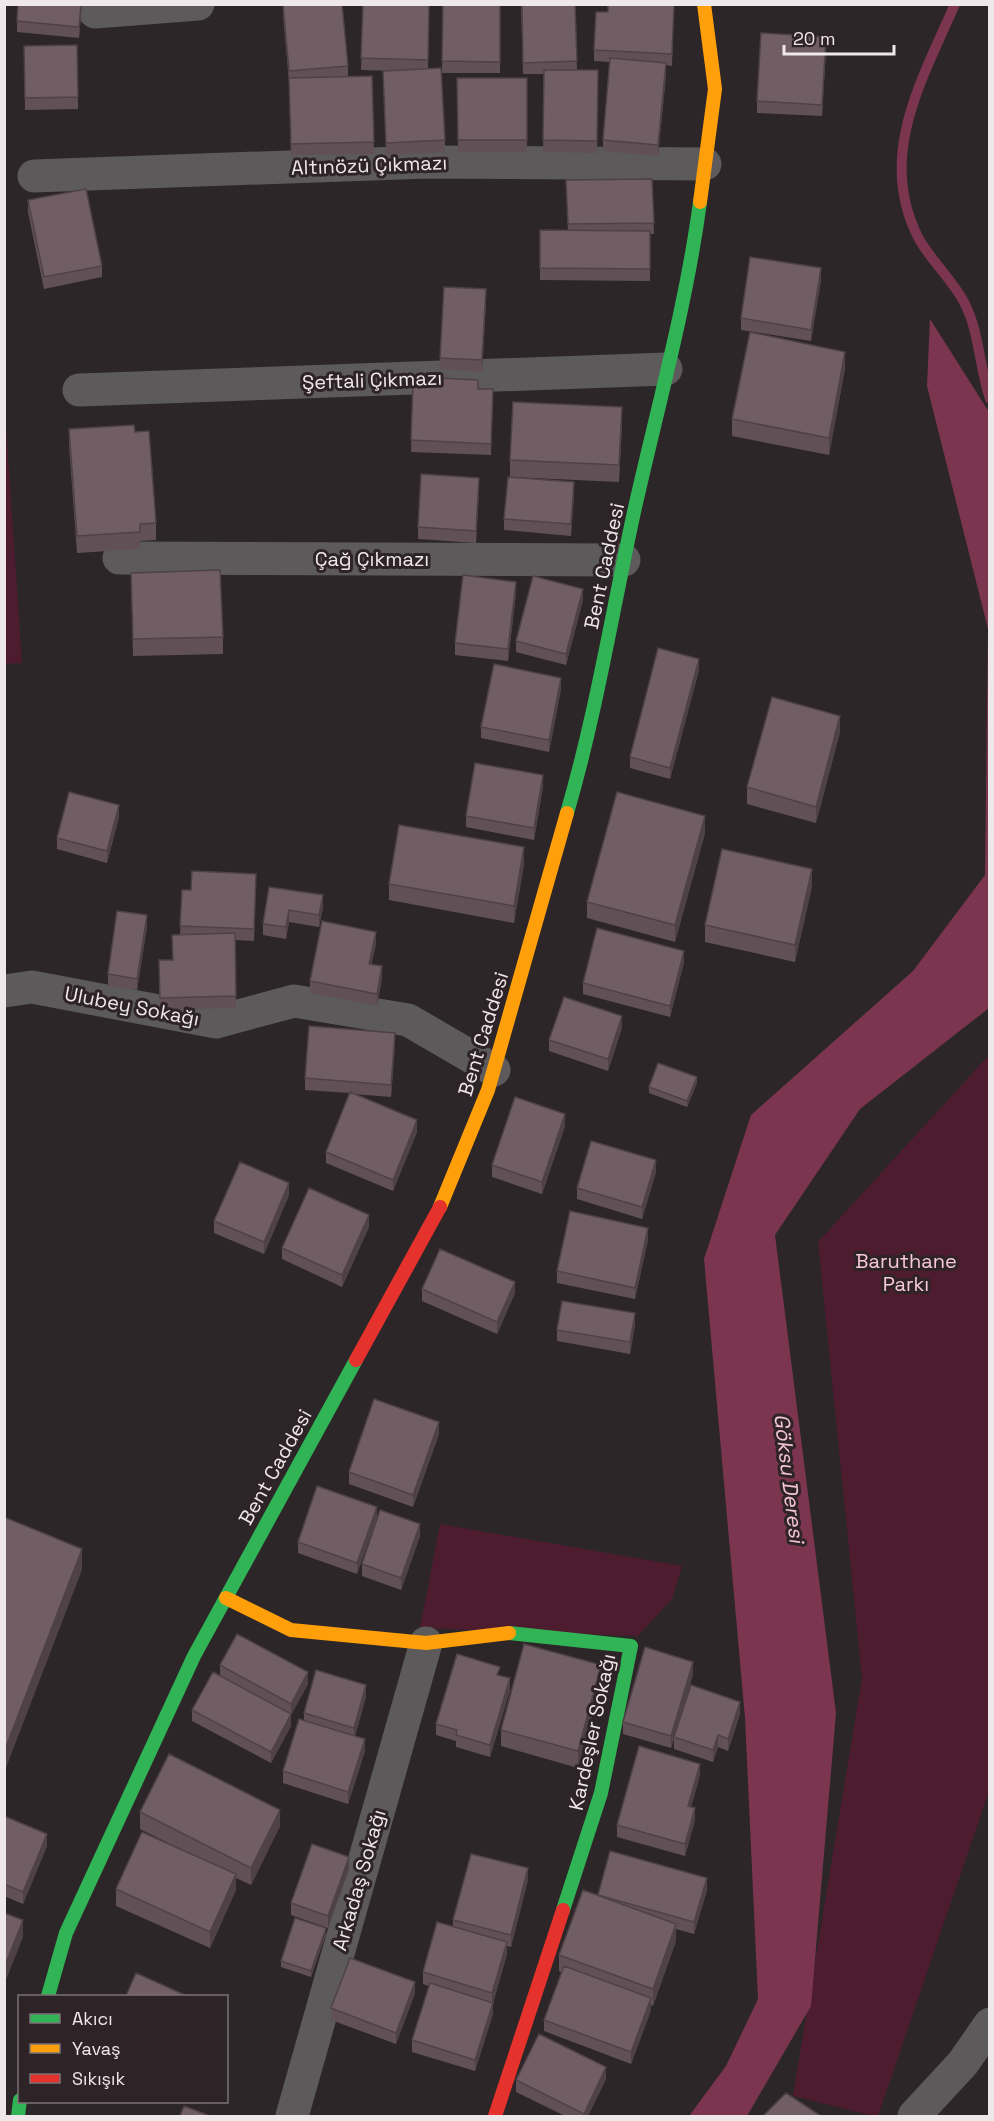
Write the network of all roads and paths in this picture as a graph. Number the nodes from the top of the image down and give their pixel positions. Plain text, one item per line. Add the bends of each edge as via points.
1 (198, 4) edge
2 (704, 4) edge
3 (95, 12) dead end
4 (705, 164) junction
5 (34, 176) dead end
6 (666, 369) junction
7 (79, 390) dead end
8 (119, 558) edge
9 (624, 560) junction
10 (4, 991) edge
11 (494, 1070) junction
12 (226, 1598) junction
13 (426, 1643) junction
14 (48, 1995) edge
15 (990, 2024) edge
16 (4, 2090) edge
17 (18, 2097) edge
18 (292, 2116) edge
19 (495, 2116) edge
20 (914, 2116) edge

1 - 3 street
2 - 4 street, Bent Caddesi via 715,89
4 - 5 street, Altınözü Çıkmazı via 428,162
4 - 6 street, Bent Caddesi via 690,275
6 - 7 street, Şeftali Çıkmazı
6 - 9 street, Bent Caddesi
8 - 9 street, Çağ Çıkmazı
9 - 11 street, Bent Caddesi via 588,741
10 - 11 street, Ulubey Sokağı via 32,987 216,1022 294,1001 408,1020
11 - 12 street, Bent Caddesi via 443,1202
12 - 13 street, Kardeşler Sokağı via 291,1630
12 - 14 street, Bent Caddesi via 194,1656 66,1933
13 - 18 street, Arkadaş Sokağı
13 - 19 street, Kardeşler Sokağı via 504,1633 631,1646 602,1793
15 - 20 street via 963,2063
16 - 17 street

